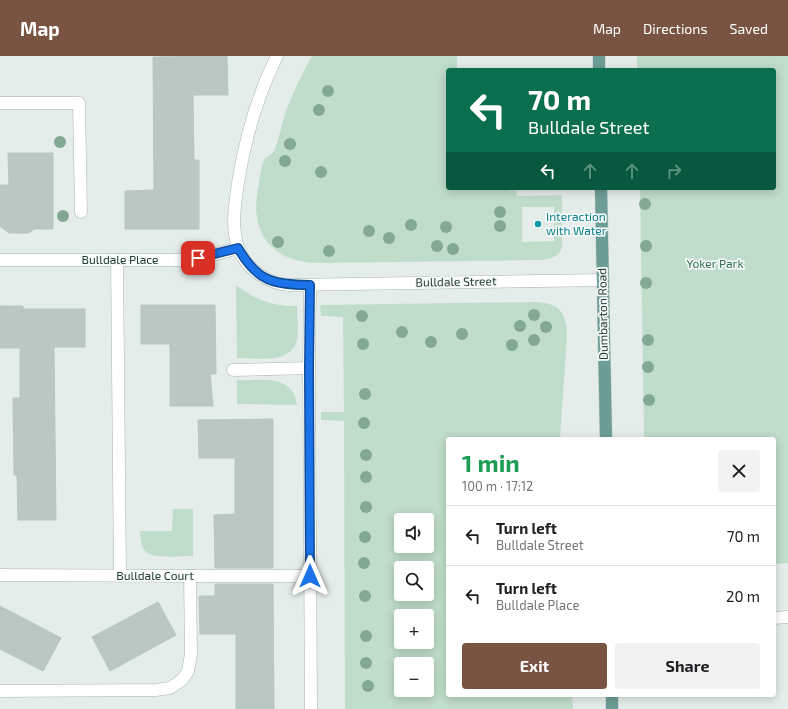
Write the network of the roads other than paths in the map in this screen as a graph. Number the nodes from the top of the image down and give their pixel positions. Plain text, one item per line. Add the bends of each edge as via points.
1 (277, 56) edge
2 (599, 56) edge
3 (599, 68) edge
4 (0, 103) edge
5 (601, 190) edge
6 (81, 212) dead end
7 (238, 248) junction
8 (0, 260) edge
9 (117, 260) junction
10 (603, 280) junction
11 (310, 285) junction
12 (309, 368) junction
13 (233, 370) dead end
14 (606, 437) edge
15 (0, 575) edge
16 (120, 576) junction
17 (190, 576) junction
18 (310, 576) junction
19 (776, 618) edge
20 (788, 618) edge
21 (0, 691) edge
22 (612, 697) edge
23 (311, 709) edge
24 (612, 709) edge

1 - 7 street, Bulldale Street via 255,110 244,151 234,214
2 - 3 main road
4 - 6 street via 79,103
5 - 10 main road, Dumbarton Road
7 - 9 street, Bulldale Place via 186,260
7 - 11 street, Bulldale Street via 246,262 258,274 274,282 288,285
8 - 9 street, Bulldale Place
9 - 16 street
10 - 11 street, Bulldale Street
10 - 14 main road, Dumbarton Road
11 - 12 street
12 - 13 street
12 - 18 street
15 - 16 street, Bulldale Court
16 - 17 street, Bulldale Court
17 - 18 street, Bulldale Court
17 - 21 street via 191,654 188,671 182,680 170,688
18 - 23 street
19 - 20 street
22 - 24 main road

